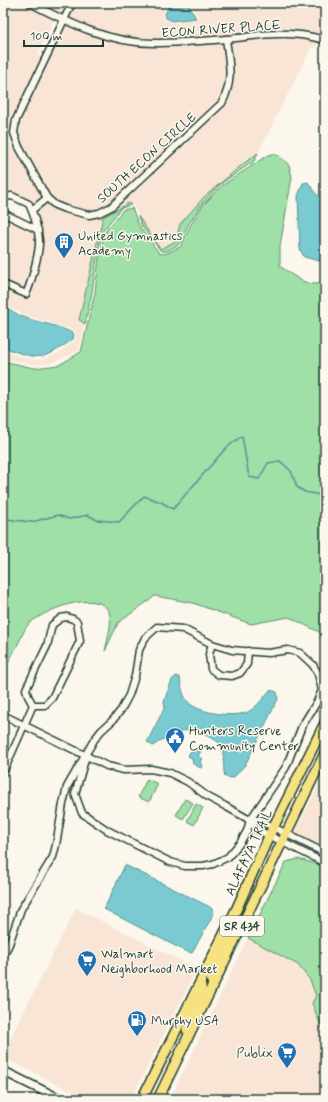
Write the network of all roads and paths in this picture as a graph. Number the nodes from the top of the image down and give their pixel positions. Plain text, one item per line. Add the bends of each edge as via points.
1 (30, 3) edge
2 (72, 3) edge
3 (64, 20) junction
4 (226, 39) junction
5 (325, 40) edge
6 (3, 197) edge
7 (47, 198) junction
8 (32, 210) junction
9 (3, 213) edge
10 (38, 230) junction
11 (3, 284) edge
12 (212, 644) junction
13 (248, 651) junction
14 (33, 705) junction
15 (3, 715) edge
16 (325, 723) edge
17 (24, 725) junction
18 (325, 753) edge
19 (86, 756) junction
20 (3, 773) edge
21 (250, 820) junction
22 (271, 832) junction
23 (285, 838) junction
24 (325, 854) edge
25 (325, 863) edge
26 (237, 908) junction
27 (3, 957) edge
28 (200, 983) junction
29 (214, 986) junction
30 (183, 1047) junction
31 (3, 1071) edge
32 (60, 1099) edge
33 (142, 1099) edge
34 (158, 1099) edge

1 - 3 street, ECON RIVER PLACE
2 - 3 street, SOUTH ECON CIRCLE
3 - 4 street, ECON RIVER PLACE via 126,41 153,43
3 - 7 street, SOUTH ECON CIRCLE via 16,120 14,133
4 - 5 street, ECON RIVER PLACE via 278,34 310,36
4 - 7 street, SOUTH ECON CIRCLE via 230,84 222,103 111,207 89,215 55,206
6 - 8 street via 12,196 29,204
7 - 8 street
8 - 10 street
9 - 10 street
10 - 11 street via 40,242 31,284 26,294
12 - 13 street via 232,650
12 - 13 street via 209,654 211,669 219,675 232,676 240,673 247,664
12 - 19 street via 183,629 156,627 138,650 135,676 121,710 101,731
13 - 21 street via 268,653 288,650 300,653 313,665 322,690 302,726 286,767
14 - 14 street via 45,705 52,698 74,655 80,641 77,622 73,619 61,618 52,625 48,646 26,689
14 - 17 street
15 - 17 street
16 - 22 main road, ALAFAYA TRAIL / SR 434
17 - 19 street
17 - 20 street
18 - 23 main road, ALAFAYA TRAIL / SR 434
19 - 21 street via 115,768 151,769 170,773 188,782 208,798
19 - 21 street via 75,794 82,813 107,830 170,862 185,866 203,866 228,857 247,831
19 - 27 street via 67,787 53,857 21,909
21 - 22 street via 256,828
22 - 23 street
22 - 26 main road, ALAFAYA TRAIL / SR 434
23 - 24 street
23 - 25 street
23 - 29 main road, ALAFAYA TRAIL / SR 434
26 - 28 main road, ALAFAYA TRAIL / SR 434
26 - 29 main road via 230,936 211,978
28 - 30 main road via 202,991 190,1018
28 - 33 main road, ALAFAYA TRAIL / SR 434
29 - 30 main road, ALAFAYA TRAIL / SR 434
30 - 34 main road, ALAFAYA TRAIL / SR 434
31 - 32 street

